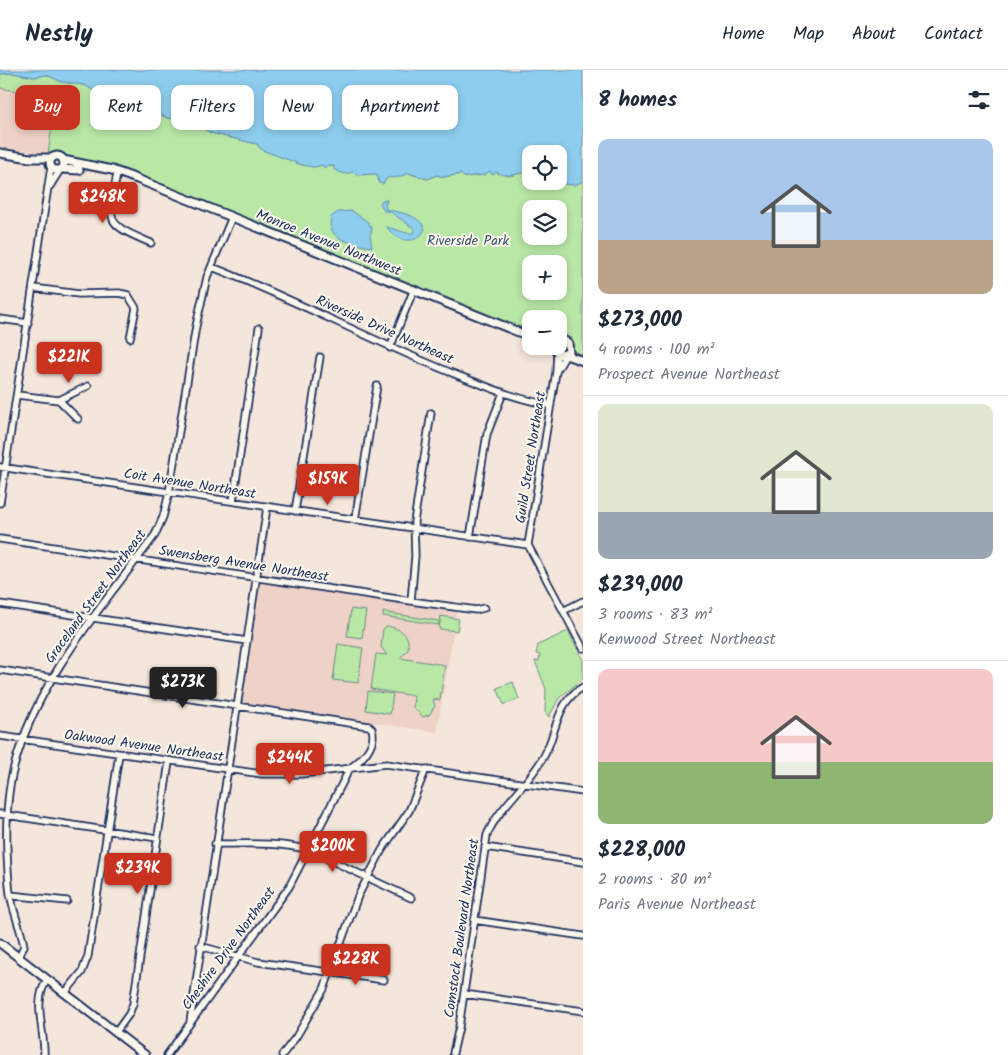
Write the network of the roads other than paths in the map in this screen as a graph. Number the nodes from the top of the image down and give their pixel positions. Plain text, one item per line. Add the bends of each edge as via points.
1 (0, 153) edge
2 (63, 160) junction
3 (51, 164) junction
4 (78, 167) junction
5 (61, 169) junction
6 (117, 174) junction
7 (48, 190) junction
8 (232, 217) junction
9 (150, 243) dead end
10 (212, 267) junction
11 (33, 288) junction
12 (414, 289) junction
13 (0, 319) edge
14 (28, 323) junction
15 (259, 328) dead end
16 (522, 332) edge
17 (130, 338) dead end
18 (567, 342) edge
19 (570, 347) junction
20 (390, 348) junction
21 (567, 353) edge
22 (555, 355) edge
23 (566, 355) joint
24 (320, 357) dead end
25 (583, 359) edge
26 (556, 372) junction
27 (88, 386) dead end
28 (377, 386) dead end
29 (502, 393) junction
30 (17, 395) junction
31 (58, 400) junction
32 (551, 405) junction
33 (431, 413) dead end
34 (78, 419) dead end
35 (3, 468) edge
36 (169, 492) junction
37 (233, 501) junction
38 (0, 503) edge
39 (267, 507) junction
40 (295, 511) junction
41 (355, 520) junction
42 (414, 529) junction
43 (470, 537) junction
44 (0, 539) edge
45 (528, 545) junction
46 (137, 560) junction
47 (256, 578) junction
48 (411, 601) junction
49 (583, 601) edge
50 (0, 604) edge
51 (484, 608) dead end
52 (563, 611) junction
53 (94, 618) junction
54 (247, 641) junction
55 (583, 648) edge
56 (0, 670) edge
57 (52, 678) junction
58 (583, 687) edge
59 (236, 706) junction
60 (0, 736) edge
61 (23, 740) junction
62 (119, 754) junction
63 (169, 762) junction
64 (350, 768) junction
65 (226, 769) junction
66 (426, 769) junction
67 (526, 784) junction
68 (583, 792) edge
69 (0, 814) edge
70 (9, 815) junction
71 (108, 831) junction
72 (157, 838) junction
73 (215, 844) junction
74 (485, 847) junction
75 (309, 850) junction
76 (583, 862) edge
77 (367, 878) junction
78 (10, 895) junction
79 (411, 898) dead end
80 (67, 901) dead end
81 (474, 920) junction
82 (583, 936) edge
83 (0, 943) edge
84 (200, 946) junction
85 (240, 957) junction
86 (19, 958) junction
87 (332, 972) junction
88 (48, 980) junction
89 (384, 980) dead end
90 (65, 993) junction
91 (464, 994) junction
92 (583, 1011) edge
93 (190, 1022) junction
94 (116, 1032) junction
95 (453, 1054) edge
96 (44, 1055) edge
97 (146, 1055) edge
98 (167, 1055) edge
99 (282, 1055) edge

1 - 3 main road
2 - 3 main road, Monroe Avenue Northwest via 58,156
2 - 4 main road, Monroe Avenue Northwest
2 - 5 main road
3 - 5 main road, Monroe Avenue Northwest
3 - 7 street
4 - 5 main road, Monroe Avenue Northwest
4 - 6 main road, Monroe Avenue Northwest via 112,170
5 - 7 street
6 - 8 main road, Monroe Avenue Northwest
6 - 9 street via 111,208 114,224
7 - 11 street
8 - 10 street, Graceland Street Northeast
8 - 12 main road, Monroe Avenue Northwest
10 - 20 street, Riverside Drive Northeast via 291,300
10 - 36 street, Graceland Street Northeast via 196,326
11 - 14 street
11 - 17 street via 128,296 136,308
12 - 16 main road, Monroe Avenue Northwest
12 - 20 street
13 - 14 street
14 - 30 street
15 - 37 street
18 - 19 main road
19 - 21 main road
19 - 25 main road
20 - 29 street, Riverside Drive Northeast
22 - 26 street, Guild Street Northeast
23 - 25 main road
23 - 26 street, Guild Street Northeast
24 - 40 street
26 - 32 street, Guild Street Northeast
27 - 31 street
28 - 41 street
29 - 32 street, Riverside Drive Northeast
29 - 43 street via 487,434
30 - 31 street
30 - 35 street
31 - 34 street
32 - 45 street, Guild Street Northeast
33 - 42 street
35 - 36 street, Coit Avenue Northeast
35 - 38 street
36 - 37 street, Coit Avenue Northeast
36 - 46 street, Graceland Street Northeast via 158,529
37 - 39 street, Coit Avenue Northeast
39 - 40 street, Coit Avenue Northeast
39 - 47 street
40 - 41 street, Coit Avenue Northeast
41 - 42 street, Coit Avenue Northeast
42 - 43 street, Coit Avenue Northeast
42 - 48 street
43 - 45 street, Coit Avenue Northeast
44 - 46 street, Swensberg Avenue Northeast
45 - 52 street
46 - 47 street, Swensberg Avenue Northeast
46 - 53 street, Graceland Street Northeast
47 - 48 street, Swensberg Avenue Northeast
47 - 54 street
48 - 51 street, Swensberg Avenue Northeast via 476,610
49 - 52 street
50 - 53 street
52 - 55 street
53 - 54 street
53 - 57 street, Graceland Street Northeast
54 - 59 street
56 - 57 street
57 - 59 street
57 - 61 street, Graceland Street Northeast
58 - 67 street, Comstock Boulevard Northeast via 567,700 559,712 547,749
59 - 64 street, Cheshire Drive Northeast via 368,726 374,739 360,761
59 - 65 street
60 - 61 street, Oakwood Avenue Northeast
61 - 62 street, Oakwood Avenue Northeast
61 - 70 street, Graceland Street Northeast via 10,786
62 - 63 street, Oakwood Avenue Northeast
62 - 71 street
63 - 65 street, Oakwood Avenue Northeast
63 - 72 street
64 - 65 street, Oakwood Avenue Northeast via 301,774 262,774
64 - 66 street, Oakwood Avenue Northeast via 386,764
64 - 75 street, Cheshire Drive Northeast
65 - 73 street
66 - 67 street, Oakwood Avenue Northeast
66 - 77 street via 409,811
67 - 68 street, Oakwood Avenue Northeast
67 - 74 street, Comstock Boulevard Northeast via 495,818 486,835
69 - 70 street
70 - 71 street
70 - 78 street, Graceland Street Northeast
71 - 72 street
71 - 90 street via 88,956 82,972
72 - 94 street via 133,1004 130,1014
73 - 75 street via 267,844
73 - 84 street
74 - 76 street
74 - 81 street, Comstock Boulevard Northeast
75 - 77 street
75 - 85 street, Cheshire Drive Northeast via 289,887
77 - 79 street
77 - 87 street via 349,919
78 - 80 street
78 - 86 street, Graceland Street Northeast via 24,946
81 - 82 street
81 - 91 street, Comstock Boulevard Northeast
83 - 86 main road
84 - 85 street
84 - 93 street
85 - 87 street
85 - 93 street, Cheshire Drive Northeast
86 - 88 main road
87 - 89 street
87 - 99 street via 310,1014
88 - 90 main road
88 - 96 street via 44,984 40,1011
90 - 94 main road
91 - 92 street
91 - 95 street, Comstock Boulevard Northeast
93 - 98 street, Cheshire Drive Northeast
94 - 97 main road

